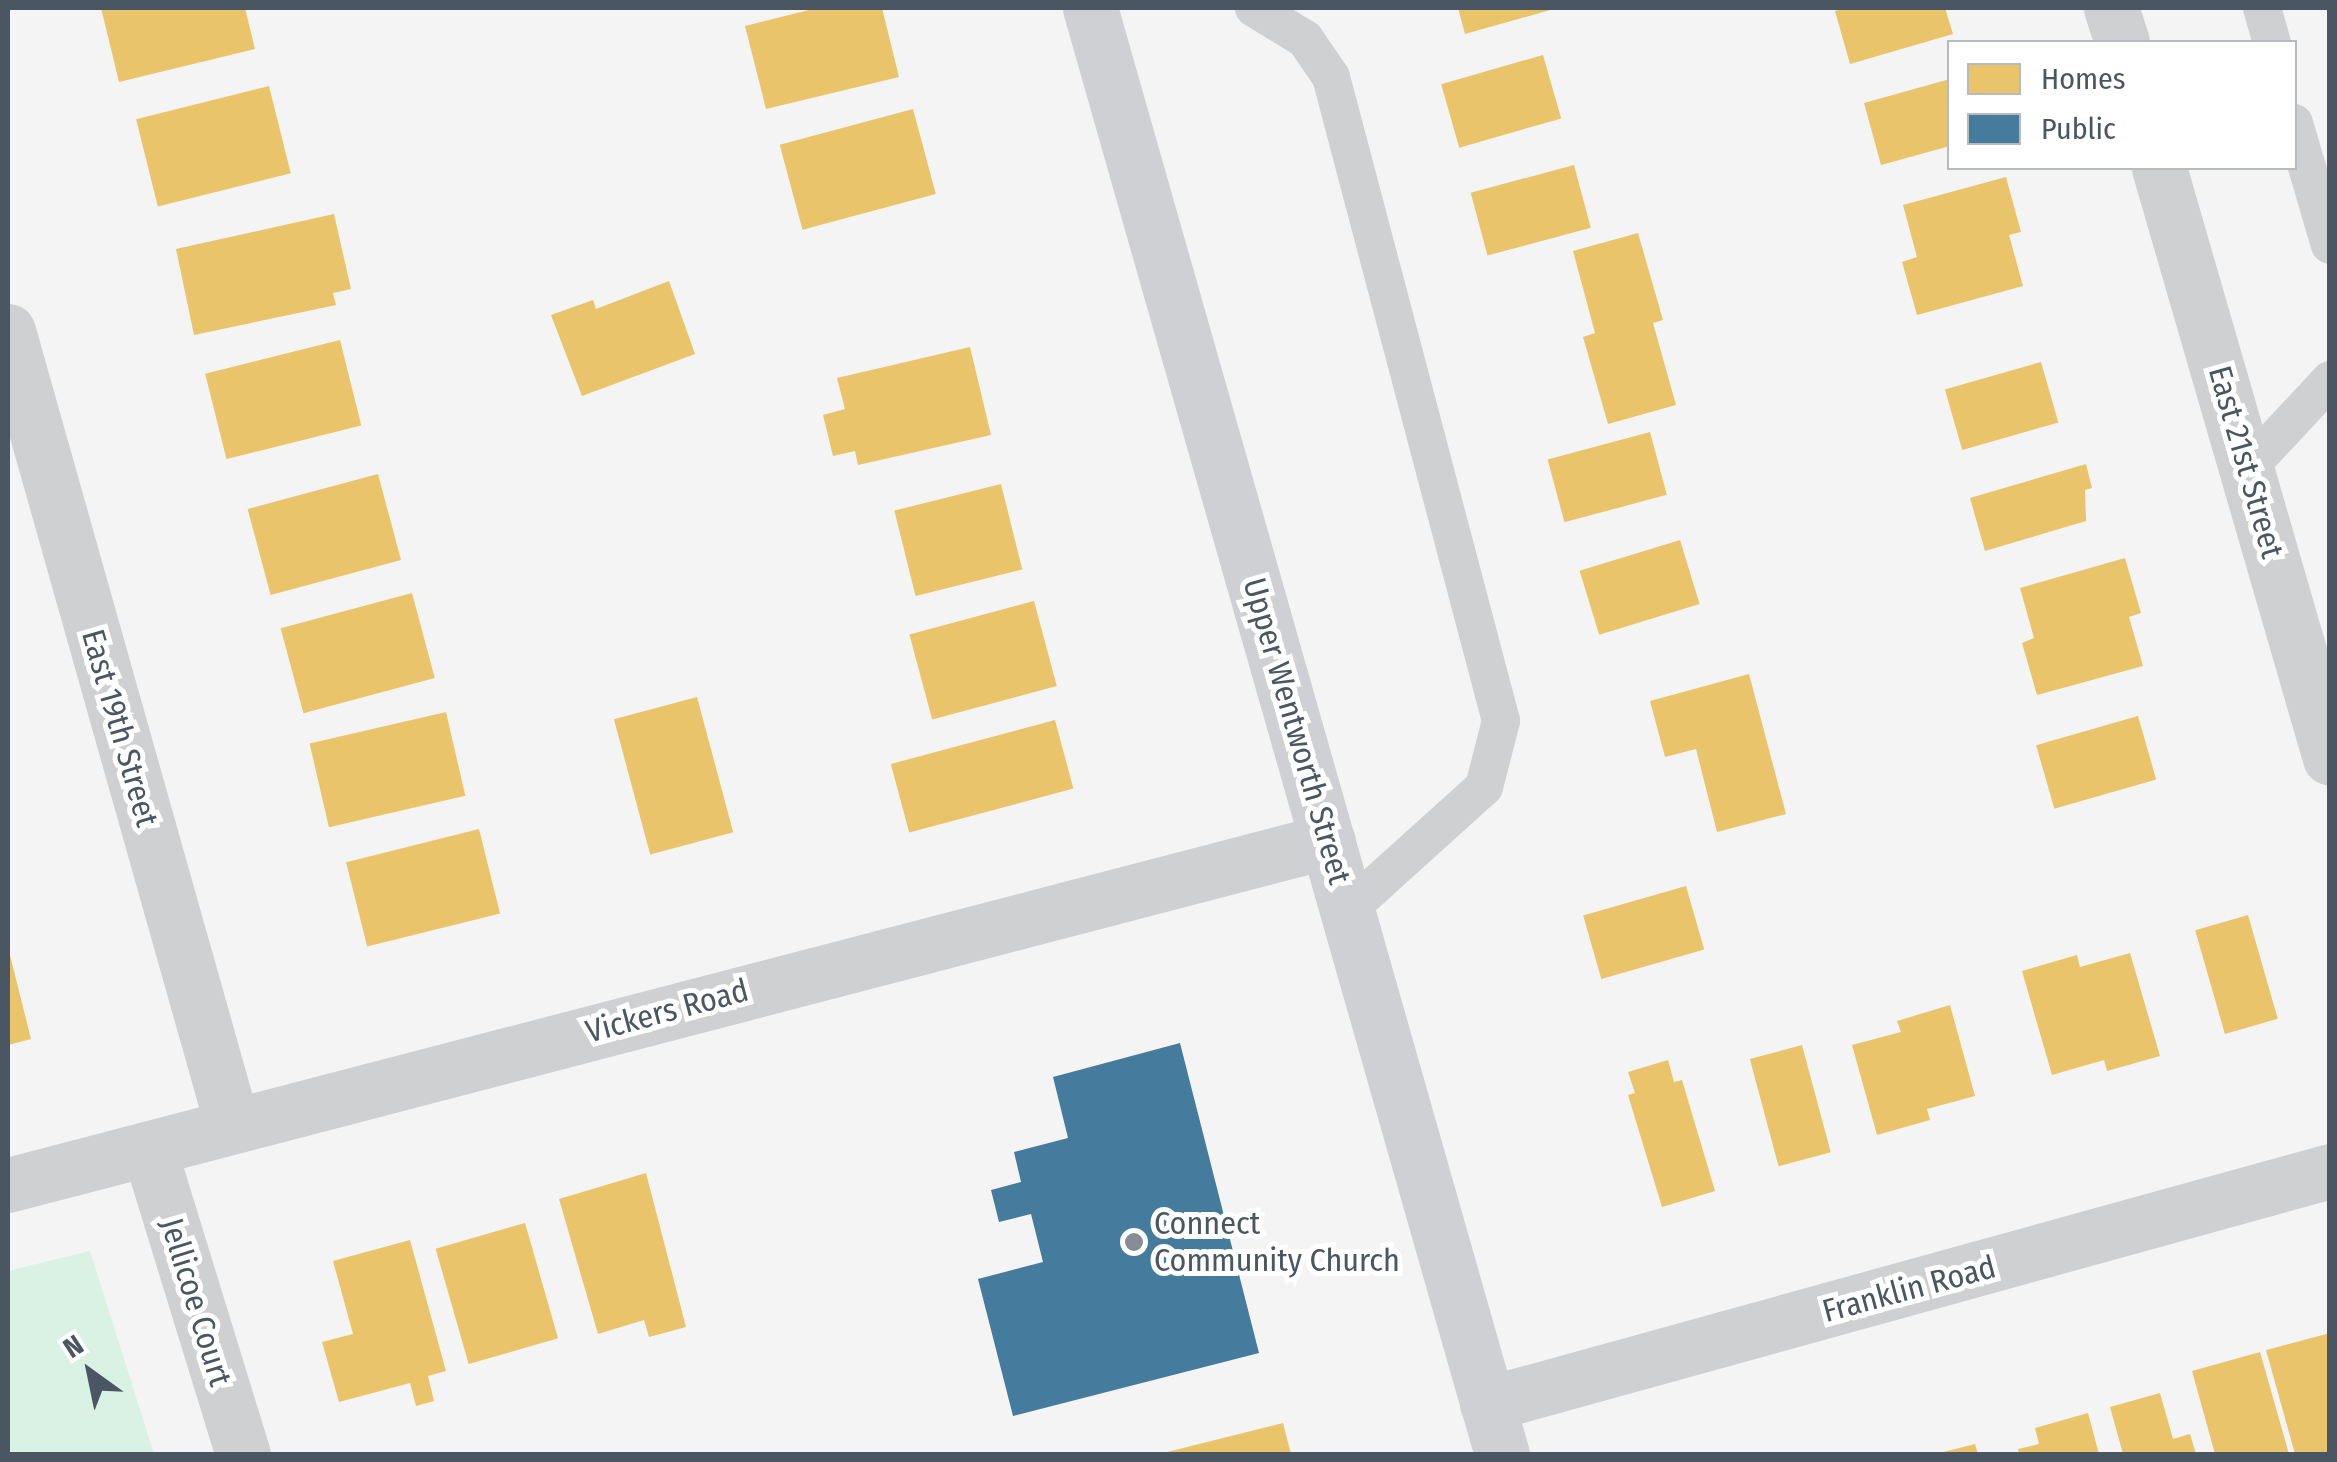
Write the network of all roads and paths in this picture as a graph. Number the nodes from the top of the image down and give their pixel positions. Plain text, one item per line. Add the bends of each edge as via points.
1 (1090, 8) edge
2 (1254, 8) edge
3 (2112, 8) edge
4 (2262, 8) edge
5 (2121, 40) edge
6 (2271, 40) edge
7 (2297, 133) edge
8 (2160, 170) edge
9 (2330, 246) edge
10 (8, 331) edge
11 (2330, 380) edge
12 (2249, 467) junction
13 (2330, 758) edge
14 (1328, 840) junction
15 (1348, 910) junction
16 (232, 1124) junction
17 (148, 1149) junction
18 (2330, 1171) edge
19 (8, 1185) edge
20 (1494, 1430) edge
21 (244, 1454) edge

1 - 14 main road, Upper Wentworth Street
2 - 15 lane via 1305,39 1331,77 1502,721 1484,787
3 - 5 street
4 - 6 lane
7 - 9 lane
8 - 12 street, East 21st Street
10 - 16 street, East 19th Street
11 - 12 lane
12 - 13 street, East 21st Street
14 - 15 main road, Upper Wentworth Street
14 - 16 street, Vickers Road
15 - 20 main road, Upper Wentworth Street
16 - 17 street, Vickers Road
17 - 19 street, Vickers Road
17 - 21 street, Jellicoe Court
18 - 20 street, Franklin Road

